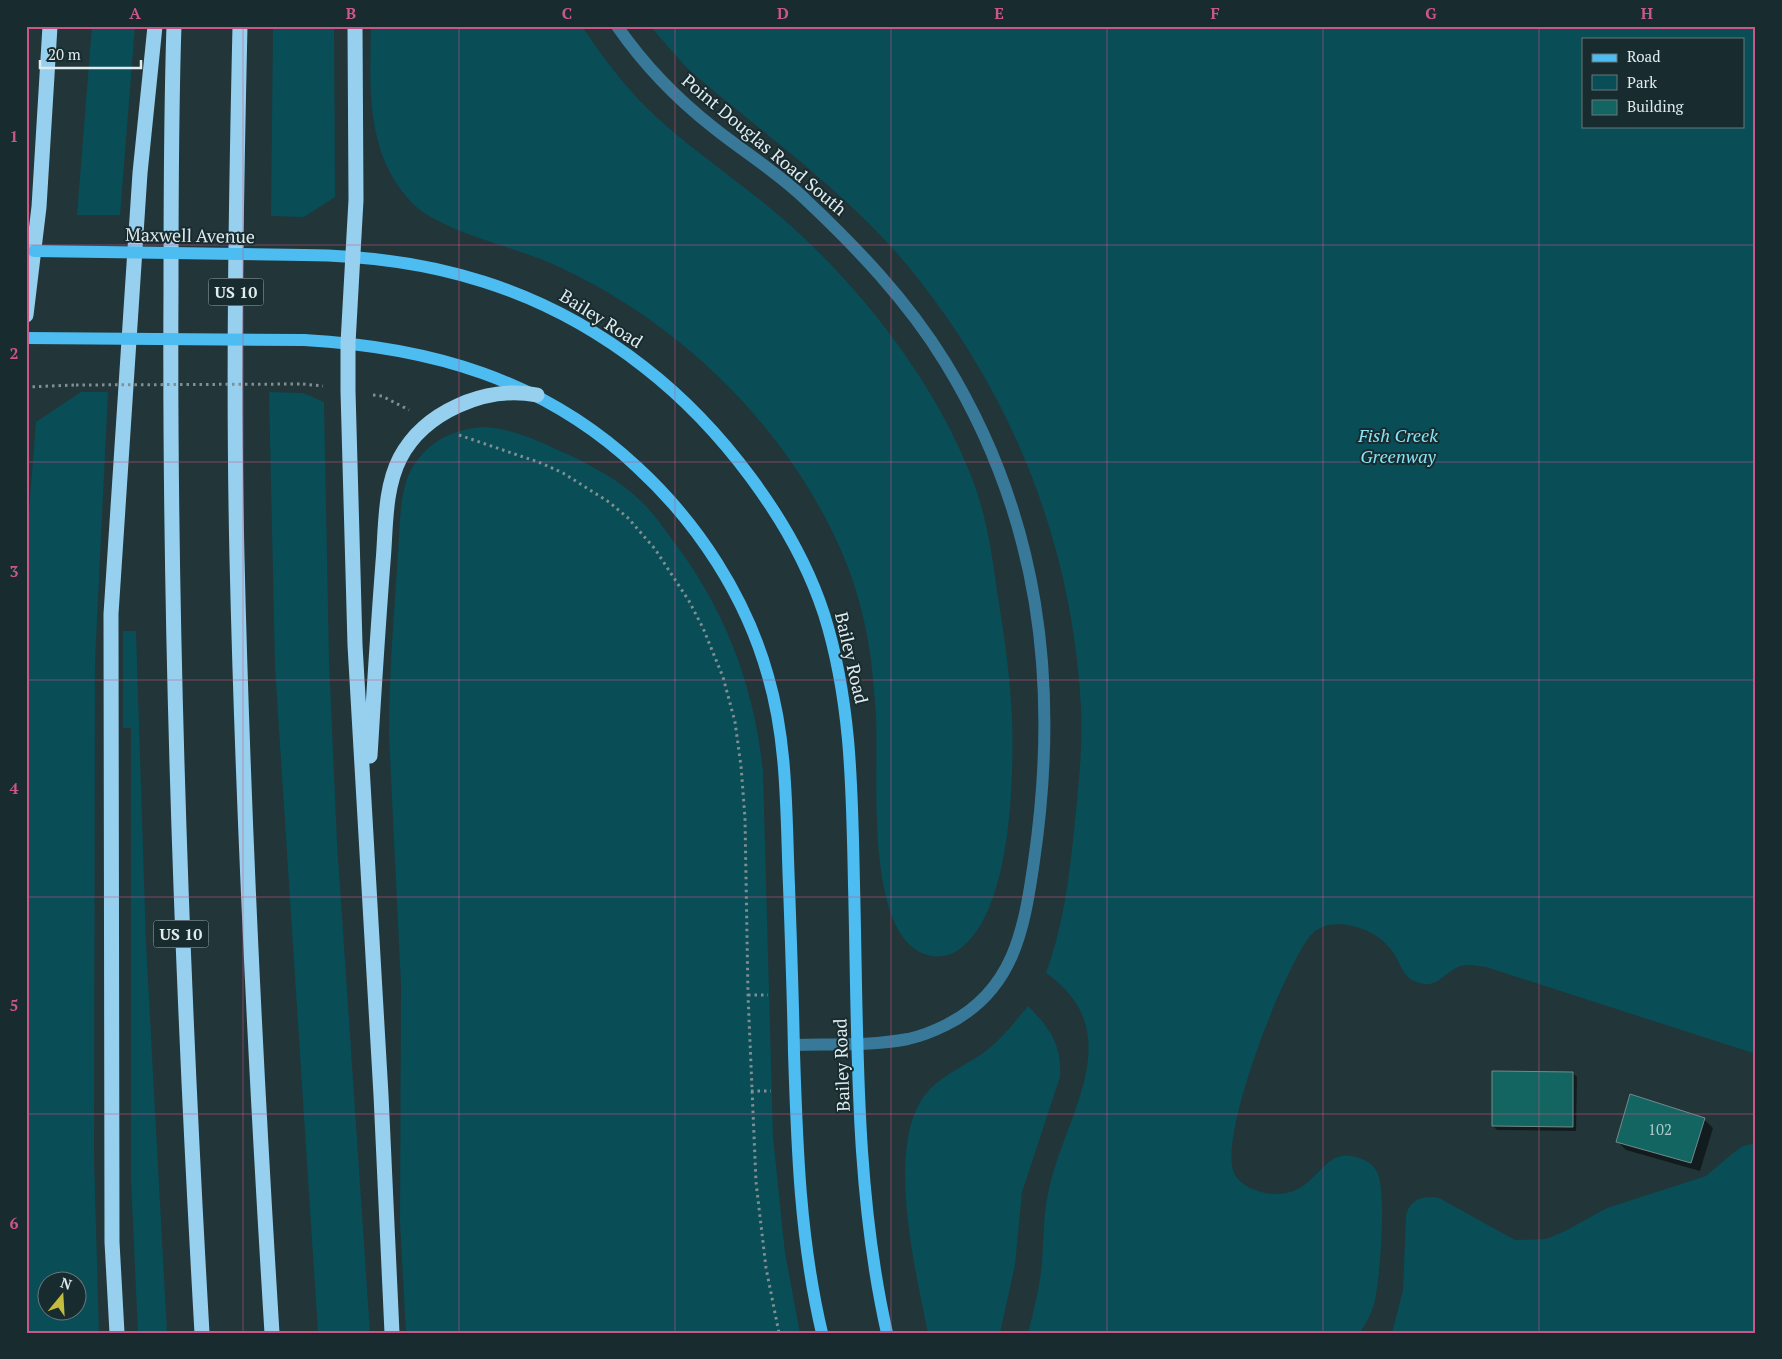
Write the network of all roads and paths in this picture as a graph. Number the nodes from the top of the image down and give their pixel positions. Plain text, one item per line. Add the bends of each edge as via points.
1 (50, 26) edge
2 (155, 26) edge
3 (174, 26) edge
4 (240, 26) edge
5 (355, 26) edge
6 (617, 26) edge
7 (30, 251) edge
8 (353, 255) junction
9 (26, 315) edge
10 (26, 338) edge
11 (348, 343) junction
12 (26, 387) edge
13 (348, 391) junction
14 (536, 395) junction
15 (431, 421) junction
16 (367, 830) junction
17 (858, 1043) junction
18 (794, 1045) junction
19 (117, 1333) edge
20 (202, 1333) edge
21 (272, 1333) edge
22 (392, 1333) edge
23 (779, 1333) edge
24 (822, 1333) edge
25 (887, 1333) edge

1 - 7 highway
2 - 19 highway via 140,173 111,614 112,1242
3 - 20 highway, US 10 via 170,535 186,1051
4 - 21 highway, US 10 via 237,558 247,874
5 - 8 highway via 356,200
6 - 17 street, Point Douglas Road South via 670,89 714,128 797,191 850,242 898,298 944,360 985,438 1007,494 1029,567 1041,655 1045,750 1040,824 1018,942 996,986 966,1013 924,1035 905,1040
7 - 8 main road, Maxwell Avenue, bridge
7 - 9 highway
8 - 11 highway
8 - 17 main road, Bailey Road via 422,265 484,282 533,300 592,330 686,403 732,454 780,522 824,614 847,714 852,777
10 - 11 main road, bridge
11 - 13 highway
11 - 14 main road via 455,363
12 - 13 path, bridge via 303,384
13 - 15 path via 382,396
13 - 16 highway via 355,645
14 - 15 highway via 512,393 484,398 456,407
14 - 18 main road via 619,451 675,506 720,569 757,644 775,705 782,752
15 - 16 highway via 412,440 400,459 389,496 376,653
15 - 23 path via 467,439 556,470 609,502 655,549 689,600 713,650 728,696 741,766 756,1182 766,1268
16 - 22 highway
17 - 18 street, Point Douglas Road South
17 - 25 main road, Bailey Road via 867,1210
18 - 24 main road via 801,1208

